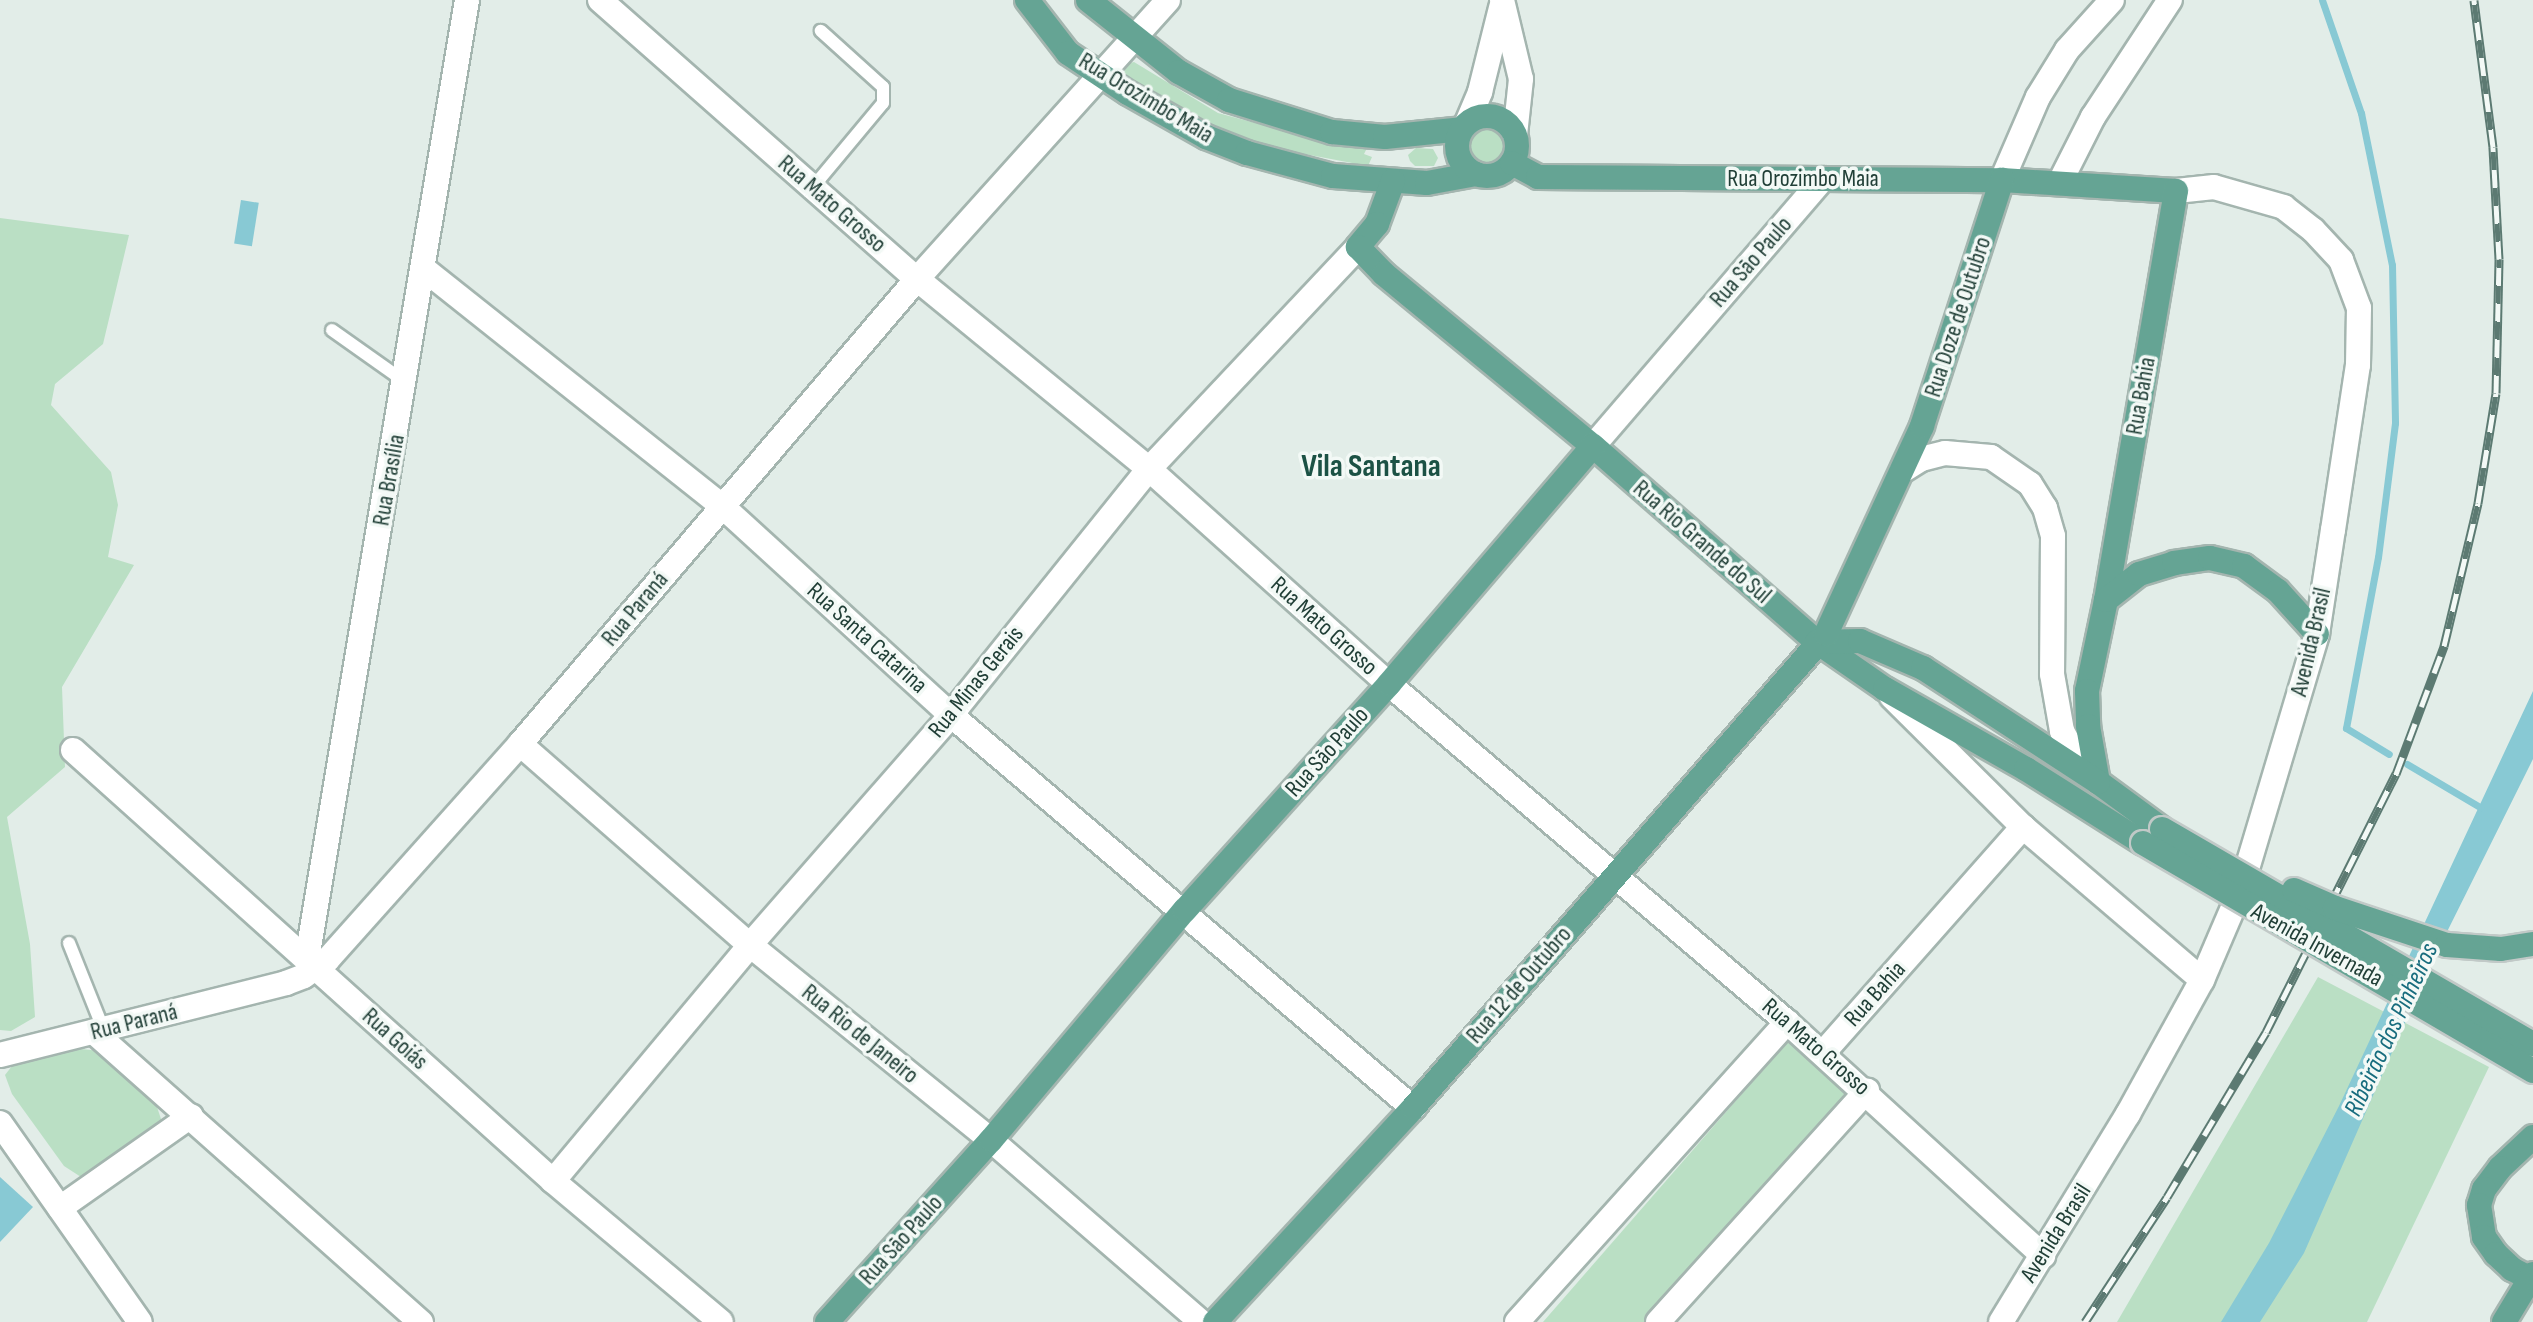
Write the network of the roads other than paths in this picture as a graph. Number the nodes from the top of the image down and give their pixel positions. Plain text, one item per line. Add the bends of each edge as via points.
1 (467, 0) edge
2 (600, 0) edge
3 (1027, 0) edge
4 (1088, 0) edge
5 (1168, 0) edge
6 (2112, 0) edge
7 (2170, 0) edge
8 (1503, 1) edge
9 (821, 31) dead end
10 (1133, 38) junction
11 (1103, 76) junction
12 (1465, 126) junction
13 (1515, 135) junction
14 (1385, 137) junction
15 (1512, 163) junction
16 (1476, 174) junction
17 (1823, 179) junction
18 (2002, 180) junction
19 (1393, 181) junction
20 (2060, 182) junction
21 (813, 187) junction
22 (2176, 191) junction
23 (1358, 247) junction
24 (424, 269) junction
25 (917, 279) junction
26 (332, 330) dead end
27 (405, 382) junction
28 (1593, 446) junction
29 (1149, 469) junction
30 (1902, 471) junction
31 (722, 506) junction
32 (2106, 600) junction
33 (2317, 634) junction
34 (1817, 642) junction
35 (1389, 684) junction
36 (1885, 689) junction
37 (951, 715) junction
38 (520, 744) junction
39 (73, 750) dead end
40 (2091, 776) junction
41 (2023, 827) junction
42 (2157, 832) junction
43 (1615, 873) junction
44 (1185, 910) junction
45 (69, 943) dead end
46 (2533, 944) edge
47 (750, 945) junction
48 (312, 964) junction
49 (2202, 980) junction
50 (1787, 1022) junction
51 (100, 1032) junction
52 (2533, 1044) edge
53 (1823, 1053) junction
54 (0, 1055) edge
55 (2533, 1071) edge
56 (1867, 1091) junction
57 (1413, 1108) junction
58 (191, 1116) junction
59 (0, 1123) edge
60 (2533, 1137) edge
61 (991, 1140) junction
62 (553, 1181) junction
63 (60, 1208) junction
64 (2043, 1256) junction
65 (2532, 1278) edge
66 (140, 1322) edge
67 (421, 1322) edge
68 (721, 1322) edge
69 (827, 1322) edge
70 (1201, 1322) edge
71 (1215, 1322) edge
72 (1517, 1322) edge
73 (1658, 1322) edge
74 (2001, 1322) edge
75 (2504, 1322) edge

1 - 24 street, Rua Brasília
2 - 21 street, Rua Mato Grosso
3 - 11 main road, Rua Orozimbo Maia via 1068,53
4 - 10 main road, Rua Orozimbo Maia
5 - 10 street, Rua Paraná
6 - 18 street, Rua Doze de Outubro via 2067,50 2038,97
7 - 20 street via 2093,117
8 - 12 street via 1480,92
8 - 13 street via 1521,79
9 - 21 lane via 883,87 883,103
10 - 11 street, Rua Paraná
10 - 14 main road, Rua Orozimbo Maia via 1229,100 1332,132
11 - 19 main road, Rua Orozimbo Maia via 1206,137 1247,153 1333,176
11 - 25 street, Rua Paraná
12 - 13 main road via 1494,117
12 - 14 main road, Rua Orozimbo Maia
12 - 16 main road via 1457,151 1460,161
13 - 15 main road
14 - 19 main road
15 - 16 main road via 1496,174
15 - 17 main road, Rua Orozimbo Maia via 1538,177
16 - 19 main road, Rua Orozimbo Maia via 1427,183
17 - 18 main road, Rua Orozimbo Maia
17 - 28 street, Rua São Paulo
18 - 20 main road, Avenida Brasil
18 - 30 main road, Rua Doze de Outubro via 1926,414
19 - 23 main road, Rua Minas Gerais via 1377,224
20 - 22 main road, Avenida Brasil
21 - 25 street, Rua Mato Grosso
22 - 32 main road, Rua Bahia
22 - 33 street, Avenida Brasil via 2214,187 2284,207 2341,260 2359,308 2358,365
23 - 28 main road, Rua Rio Grande do Sul
23 - 29 street, Rua Minas Gerais
24 - 27 street, Rua Brasília
24 - 31 street, Rua Santa Catarina
25 - 29 street, Rua Mato Grosso
25 - 31 street, Rua Paraná
26 - 27 lane
27 - 48 street, Rua Brasília
28 - 34 main road, Rua Rio Grande do Sul
28 - 35 main road, Rua São Paulo
29 - 35 street, Rua Mato Grosso
29 - 37 street, Rua Minas Gerais
30 - 34 main road, Rua Doze de Outubro via 1826,634
30 - 40 street via 1945,453 1991,457 2030,484 2045,508 2053,536 2054,686 2062,731
31 - 37 street, Rua Santa Catarina
31 - 38 street, Rua Paraná
32 - 33 main road via 2139,574 2210,558 2244,566 2278,591
32 - 40 main road, Rua Bahia via 2087,691
33 - 49 street, Avenida Brasil via 2241,889
34 - 36 main road, Rua Rio Grande do Sul
34 - 40 main road via 1860,641 1911,662
34 - 43 main road, Rua 12 de Outubro
35 - 43 street, Rua Mato Grosso
35 - 44 main road, Rua São Paulo
36 - 41 street
36 - 42 main road, Rua Rio Grande do Sul via 2026,769
37 - 44 street, Rua Santa Catarina
37 - 47 street, Rua Minas Gerais
38 - 47 street, Rua Rio de Janeiro
38 - 48 street, Rua Paraná via 344,944
39 - 48 street, Rua Goiás
40 - 42 main road
41 - 49 street
41 - 53 street, Rua Bahia
42 - 46 main road, bridge via 2335,908 2447,945 2501,949
42 - 52 main road, Avenida Invernada, bridge
42 - 55 main road, Avenida Invernada, bridge
43 - 50 street, Rua Mato Grosso
43 - 57 main road, Rua 12 de Outubro
44 - 57 street, Rua Santa Catarina
44 - 61 main road, Rua São Paulo
45 - 51 lane
47 - 61 street, Rua Rio de Janeiro
47 - 62 street, Rua Minas Gerais
48 - 51 street, Rua Paraná via 286,983
48 - 62 street, Rua Goiás
49 - 64 street, Avenida Brasil
50 - 53 street, Rua Mato Grosso
50 - 72 street
51 - 54 street, Rua Paraná
51 - 58 street
53 - 56 street, Rua Mato Grosso
56 - 64 street, Rua Mato Grosso
56 - 73 street
57 - 71 main road, Rua 12 de Outubro
58 - 63 street
58 - 67 street
59 - 63 street
60 - 65 main road via 2500,1168 2479,1205 2484,1237 2496,1254
61 - 69 main road, Rua São Paulo
61 - 70 street, Rua Rio de Janeiro
62 - 68 street, Rua Goiás
63 - 66 street
64 - 74 street, Avenida Brasil
65 - 75 main road

